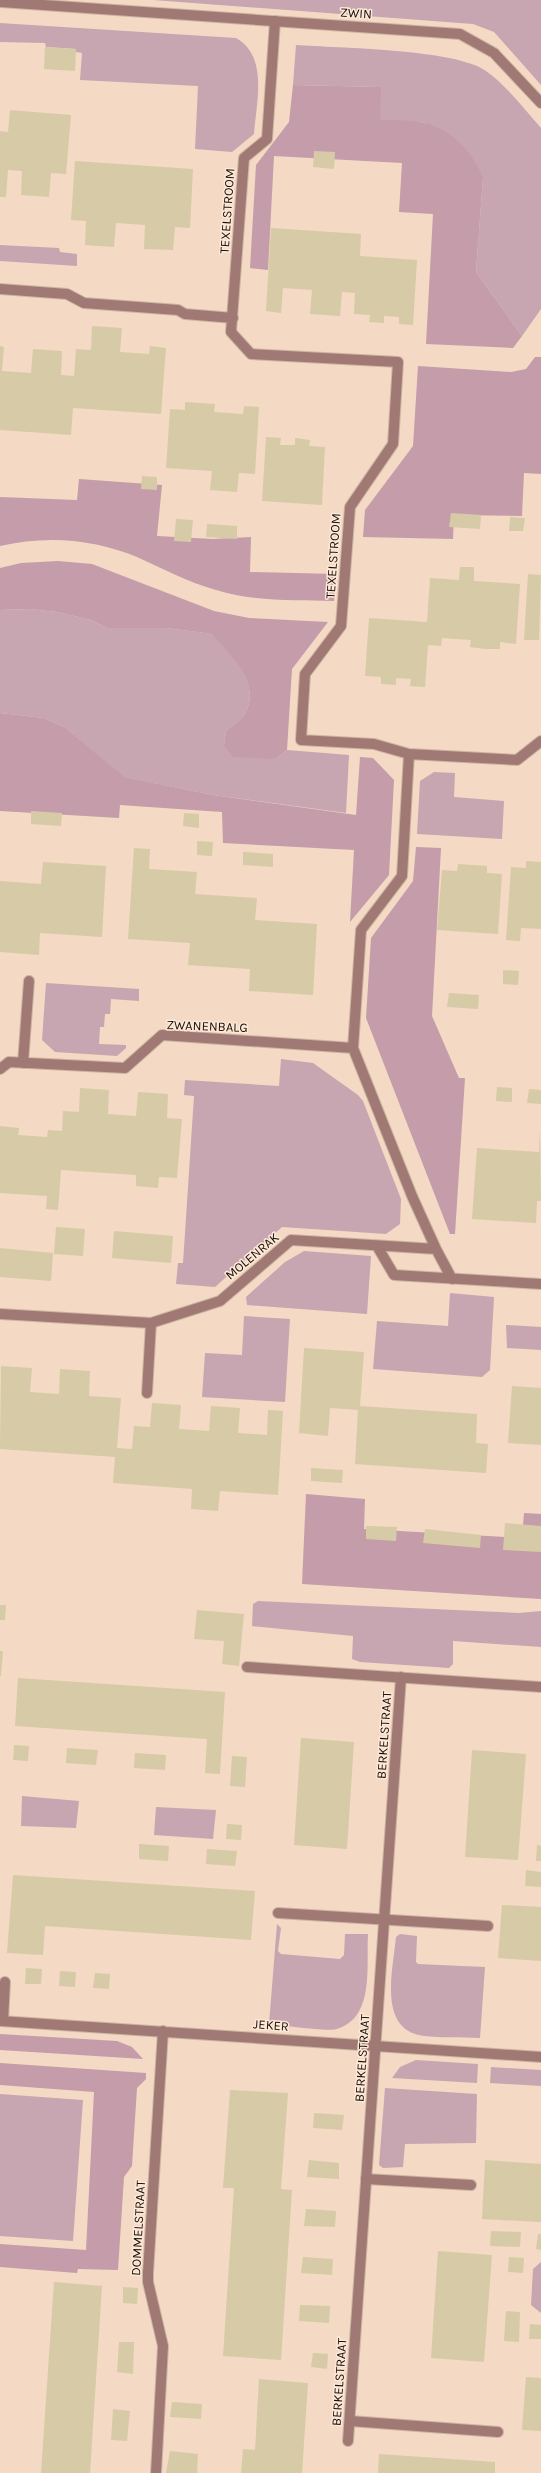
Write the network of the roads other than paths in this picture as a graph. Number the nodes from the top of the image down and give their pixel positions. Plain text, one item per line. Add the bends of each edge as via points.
1 (0, 2) edge
2 (275, 21) junction
3 (541, 103) edge
4 (0, 288) edge
5 (233, 318) junction
6 (541, 741) edge
7 (408, 754) junction
8 (29, 981) dead end
9 (353, 1048) junction
10 (23, 1063) junction
11 (0, 1069) edge
12 (377, 1246) junction
13 (436, 1250) junction
14 (452, 1279) junction
15 (541, 1284) edge
16 (0, 1314) edge
17 (151, 1323) junction
18 (147, 1394) dead end
19 (246, 1667) dead end
20 (401, 1677) junction
21 (541, 1687) edge
22 (278, 1913) dead end
23 (384, 1920) junction
24 (488, 1926) dead end
25 (5, 1982) dead end
26 (1, 2021) edge
27 (163, 2031) junction
28 (376, 2046) junction
29 (541, 2057) edge
30 (366, 2178) junction
31 (471, 2186) dead end
32 (350, 2420) junction
33 (498, 2432) dead end
34 (348, 2441) dead end
35 (156, 2473) edge

1 - 2 street, ZWIN
2 - 3 street, ZWIN via 460,34 494,53
2 - 5 street, TEXELSTROOM via 267,139 244,158
4 - 5 street via 67,294 84,303 178,310 185,314
5 - 7 street, TEXELSTROOM via 231,332 251,354 398,362 393,444 350,507 341,626 305,674 301,740 374,744
6 - 7 street via 517,760
7 - 9 street via 402,876 361,930
8 - 10 street
9 - 10 street, ZWANENBALG via 162,1035 125,1068
9 - 13 street
10 - 11 street, ZWANENBALG via 9,1062
12 - 13 street, MOLENRAK
12 - 14 street via 394,1275
12 - 17 street, MOLENRAK via 291,1240 220,1301
13 - 14 street
14 - 15 street
16 - 17 street, MOLENRAK
17 - 18 street
19 - 20 street
20 - 21 street
20 - 23 street, BERKELSTRAAT
22 - 23 street
23 - 24 street
23 - 28 street, BERKELSTRAAT
25 - 26 street
26 - 27 street, JEKER
27 - 28 street, JEKER
27 - 35 street, DOMMELSTRAAT via 148,2274 163,2346
28 - 29 street, JEKER
28 - 30 street, BERKELSTRAAT
30 - 31 street
30 - 32 street, BERKELSTRAAT
32 - 33 street
32 - 34 street, BERKELSTRAAT

